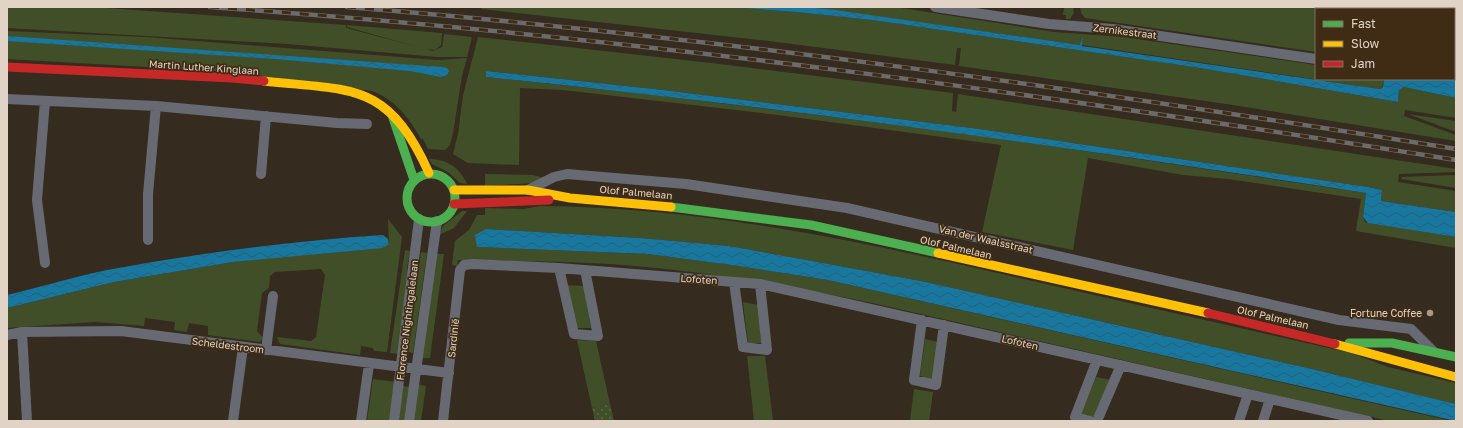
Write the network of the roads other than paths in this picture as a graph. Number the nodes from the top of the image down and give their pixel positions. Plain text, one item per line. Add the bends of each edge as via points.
1 (935, 7) edge
2 (1315, 59) edge
3 (7, 67) edge
4 (7, 98) edge
5 (45, 101) junction
6 (156, 106) junction
7 (392, 113) junction
8 (266, 116) junction
9 (367, 124) dead end
10 (429, 173) junction
11 (261, 174) dead end
12 (414, 180) junction
13 (454, 190) junction
14 (528, 190) junction
15 (570, 198) junction
16 (454, 204) junction
17 (419, 219) junction
18 (437, 221) junction
19 (148, 240) dead end
20 (45, 263) dead end
21 (473, 264) joint
22 (559, 268) junction
23 (585, 270) junction
24 (734, 282) junction
25 (760, 284) junction
26 (273, 296) dead end
27 (922, 320) junction
28 (944, 325) junction
29 (22, 332) junction
30 (7, 335) edge
31 (1334, 343) junction
32 (243, 347) junction
33 (266, 350) junction
34 (1434, 353) junction
35 (1456, 357) edge
36 (1097, 360) junction
37 (369, 364) junction
38 (1121, 365) junction
39 (401, 366) junction
40 (416, 368) junction
41 (450, 373) junction
42 (1456, 377) edge
43 (1248, 394) junction
44 (1270, 399) junction
45 (27, 421) edge
46 (233, 421) edge
47 (362, 421) edge
48 (394, 421) edge
49 (409, 421) edge
50 (443, 421) edge
51 (1090, 421) edge
52 (1097, 421) edge
53 (1238, 421) edge
54 (1263, 421) edge
55 (1368, 421) edge

1 - 2 street, Zernikestraat via 1048,24 1113,29
3 - 7 street, Martin Luther Kinglaan via 232,78 353,91 376,100
4 - 5 street
5 - 6 street
5 - 20 street via 37,200
6 - 8 street
6 - 19 street via 148,194
7 - 10 street, Martin Luther Kinglaan via 413,138
7 - 12 street
8 - 9 street
8 - 11 street
10 - 12 street
10 - 13 street via 444,177
12 - 17 street via 408,189 407,200 411,211
13 - 14 street, Olof Palmelaan
13 - 16 street
14 - 15 street, Olof Palmelaan
14 - 34 street, Van der Waalsstraat via 554,177 567,174 694,185 848,208 1339,320 1411,329
15 - 16 street, Olof Palmelaan
15 - 31 street, Olof Palmelaan via 676,206 811,226
16 - 18 street via 449,213
17 - 18 street
17 - 39 street, Florence Nightingalelaan
18 - 40 street, Florence Nightingalelaan
21 - 22 street, Lofoten
21 - 41 street, Sardinië via 464,265 460,270
22 - 23 street, Lofoten
22 - 23 street via 574,334 598,336
23 - 24 street, Lofoten
24 - 25 street, Lofoten
24 - 25 street via 743,347 767,350
25 - 27 street, Lofoten
26 - 33 street
27 - 28 street, Lofoten
27 - 28 street via 914,380 936,385
28 - 36 street, Lofoten
29 - 30 street, Scheldestroom
29 - 32 street, Scheldestroom via 121,331
29 - 45 street
31 - 34 street, Olof Palmelaan via 1392,344
31 - 42 street, Olof Palmelaan via 1405,365
32 - 33 street, Scheldestroom
32 - 46 street
33 - 37 street, Scheldestroom
34 - 35 street, Olof Palmelaan
36 - 38 street, Lofoten
36 - 51 street via 1075,417
37 - 39 street, Scheldestroom
37 - 47 street
38 - 43 street, Lofoten
38 - 52 street
39 - 40 street, Scheldestroom
39 - 48 street, Florence Nightingalelaan
40 - 41 street, Scheldestroom
40 - 49 street, Florence Nightingalelaan
41 - 50 street, Sardinië
43 - 44 street, Lofoten
43 - 53 street
44 - 54 street
44 - 55 street, Lofoten

